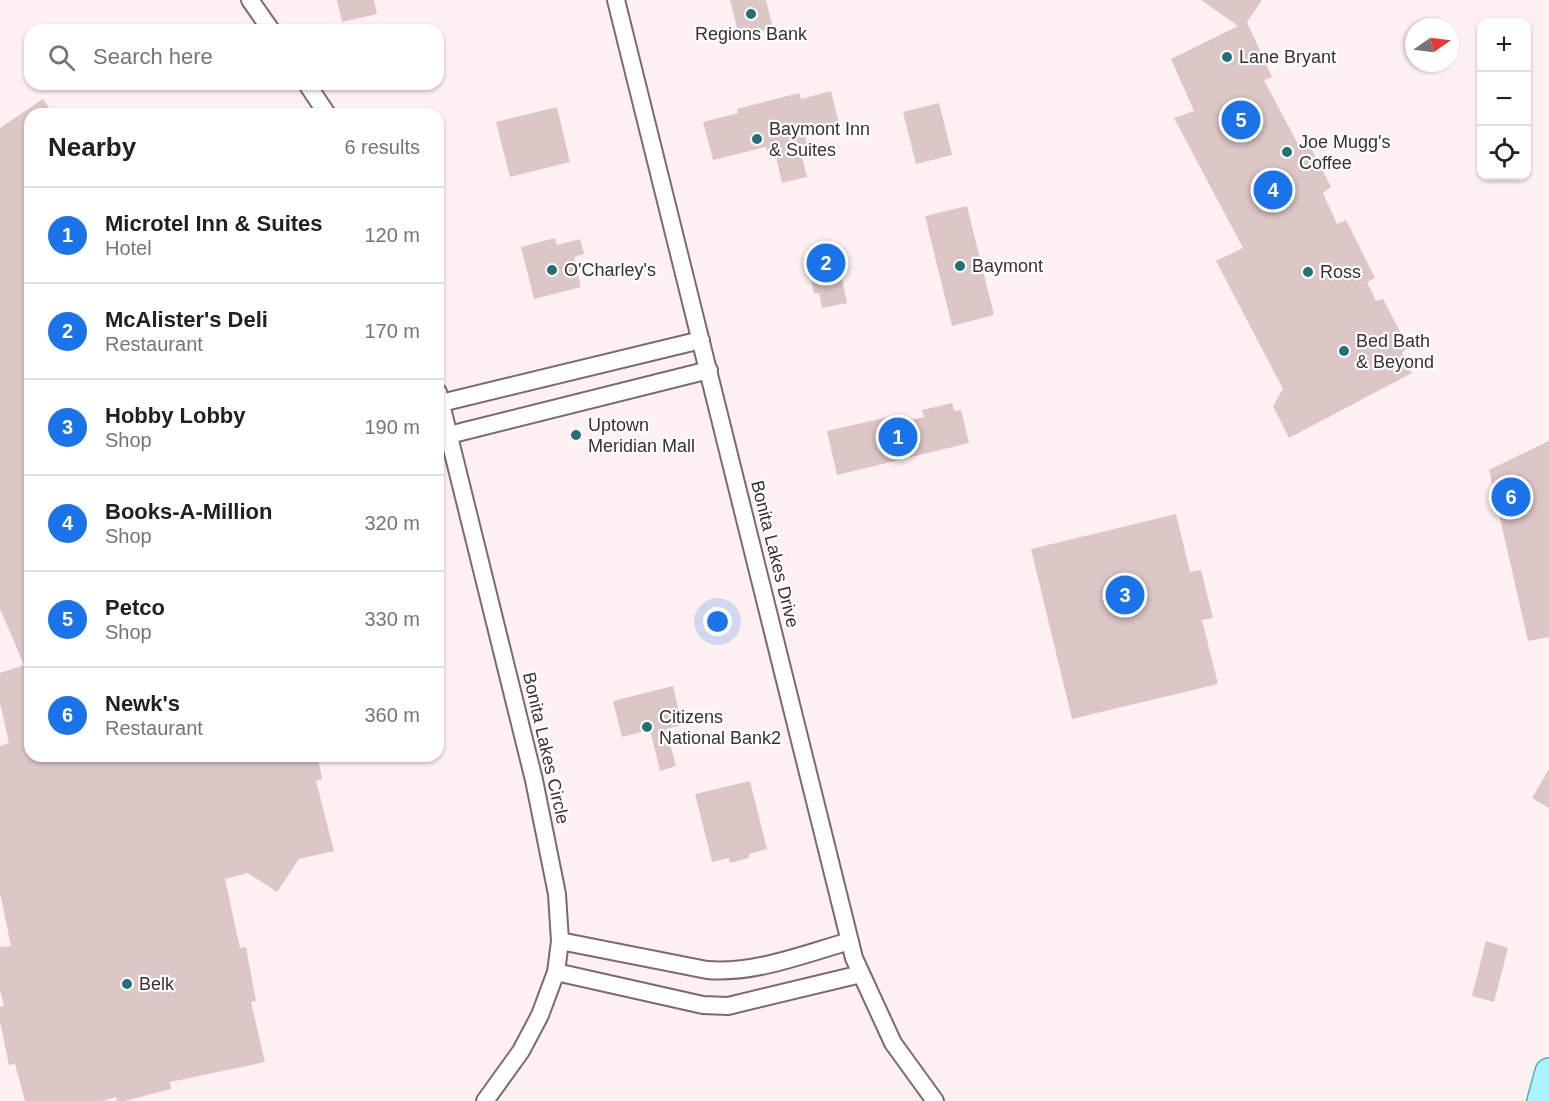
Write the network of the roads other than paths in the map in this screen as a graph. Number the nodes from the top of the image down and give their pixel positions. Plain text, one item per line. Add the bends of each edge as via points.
1 (250, 0) edge
2 (616, 0) edge
3 (267, 24) edge
4 (311, 90) edge
5 (323, 108) edge
6 (701, 340) junction
7 (709, 370) junction
8 (444, 397) edge
9 (444, 416) edge
10 (449, 435) junction
11 (560, 941) junction
12 (850, 941) junction
13 (556, 972) junction
14 (861, 974) junction
15 (1549, 1072) edge
16 (485, 1101) edge
17 (935, 1101) edge
18 (1541, 1101) edge

1 - 3 street
2 - 6 street, Bonita Lakes Drive
4 - 5 street
6 - 7 street, Bonita Lakes Drive
6 - 8 street
7 - 10 street
7 - 12 street, Bonita Lakes Drive
9 - 10 street, Bonita Lakes Circle
10 - 11 street, Bonita Lakes Circle via 549,842 558,894
11 - 12 street via 725,972
11 - 13 street, Bonita Lakes Circle
12 - 14 street, Bonita Lakes Drive
13 - 14 street via 703,1005 728,1006
13 - 16 street, Bonita Lakes Circle via 521,1051
14 - 17 street, Bonita Lakes Drive via 893,1043
15 - 18 main road

